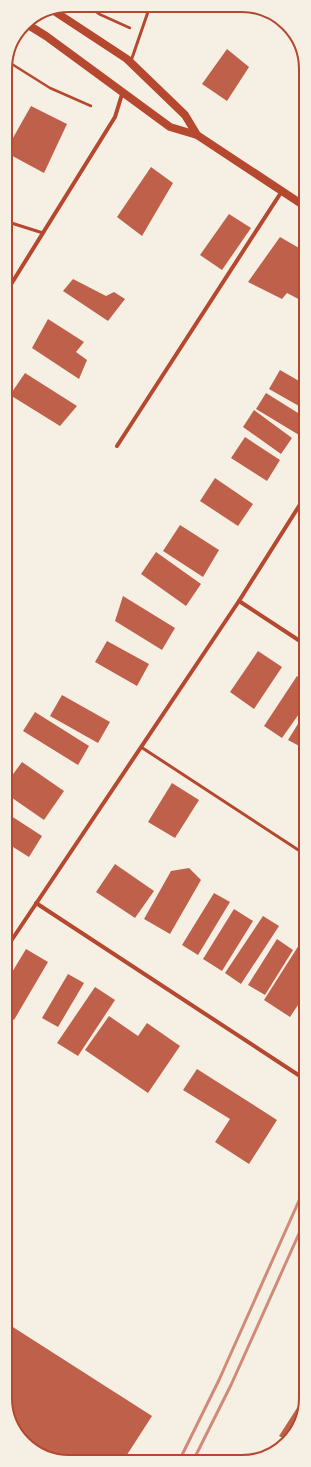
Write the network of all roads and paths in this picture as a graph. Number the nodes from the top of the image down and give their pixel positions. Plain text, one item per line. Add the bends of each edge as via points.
1 (96, 12) edge
2 (148, 12) edge
3 (57, 13) edge
4 (31, 27) edge
5 (140, 32) junction
6 (131, 62) junction
7 (12, 64) edge
8 (123, 91) junction
9 (91, 106) dead end
10 (197, 135) junction
11 (282, 191) junction
12 (299, 202) edge
13 (12, 223) edge
14 (43, 233) junction
15 (12, 283) edge
16 (117, 446) dead end
17 (299, 507) edge
18 (238, 601) junction
19 (299, 640) edge
20 (141, 747) junction
21 (299, 850) edge
22 (36, 903) junction
23 (12, 939) edge
24 (299, 1075) edge

1 - 5 path
2 - 5 lane
3 - 6 main road
4 - 8 main road
5 - 6 lane
6 - 10 main road via 185,114
7 - 9 path via 50,88
8 - 10 main road via 170,127
8 - 14 street via 115,117
10 - 11 main road
11 - 12 main road
11 - 16 street
13 - 14 lane
14 - 15 street
17 - 18 street
18 - 19 street
18 - 20 street
20 - 21 lane
20 - 22 street
22 - 23 street
22 - 24 street

